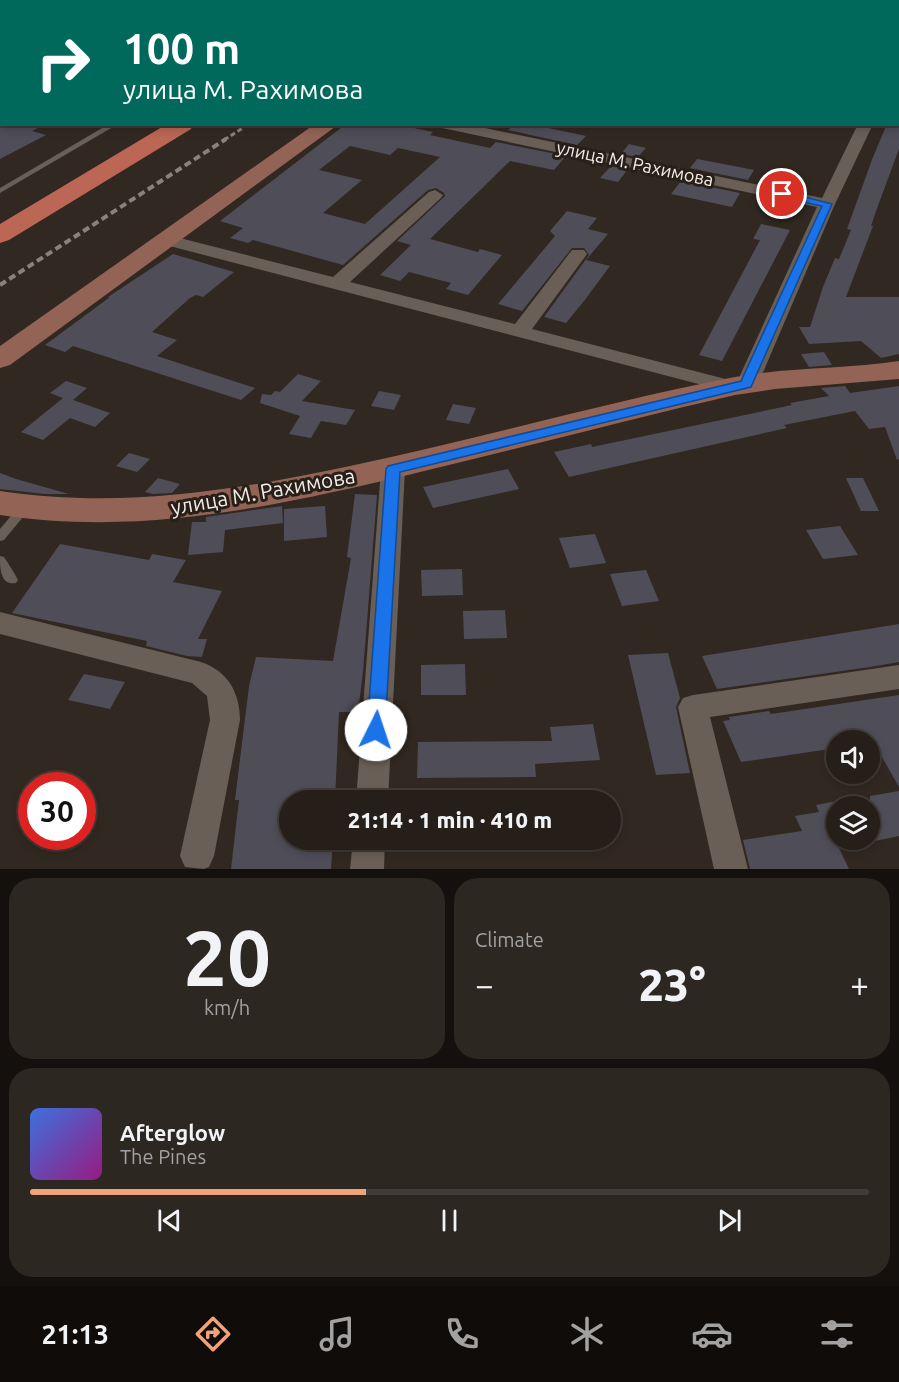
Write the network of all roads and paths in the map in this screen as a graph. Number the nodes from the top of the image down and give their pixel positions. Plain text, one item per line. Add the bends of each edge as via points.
1 (112, 126) edge
2 (153, 126) edge
3 (180, 126) edge
4 (326, 126) edge
5 (452, 126) edge
6 (865, 126) edge
7 (0, 190) edge
8 (435, 195) dead end
9 (827, 204) junction
10 (0, 215) edge
11 (0, 236) edge
12 (168, 240) junction
13 (578, 254) dead end
14 (336, 284) junction
15 (520, 331) junction
16 (0, 359) edge
17 (899, 370) edge
18 (740, 385) junction
19 (393, 469) junction
20 (12, 506) edge
21 (0, 537) edge
22 (0, 560) edge
23 (12, 580) dead end
24 (0, 623) edge
25 (899, 677) edge
26 (373, 790) edge
27 (368, 850) edge
28 (197, 856) dead end
29 (367, 869) edge
30 (731, 869) edge

1 - 7 lane
2 - 10 main road
3 - 11 main road
4 - 12 street
5 - 9 street, улица М. Рахимова
6 - 9 street
8 - 14 street
9 - 18 street
12 - 14 street, улица М. Рахимова
12 - 16 street
13 - 15 street
14 - 15 street, улица М. Рахимова
15 - 18 street, улица М. Рахимова
17 - 18 street, улица М. Рахимова
18 - 19 street, улица М. Рахимова
19 - 20 street, улица М. Рахимова via 241,500 158,509 76,513
19 - 26 street
20 - 21 lane
22 - 23 lane
24 - 28 street via 201,674 214,682 226,705 225,720
25 - 30 street via 693,707
27 - 29 street

